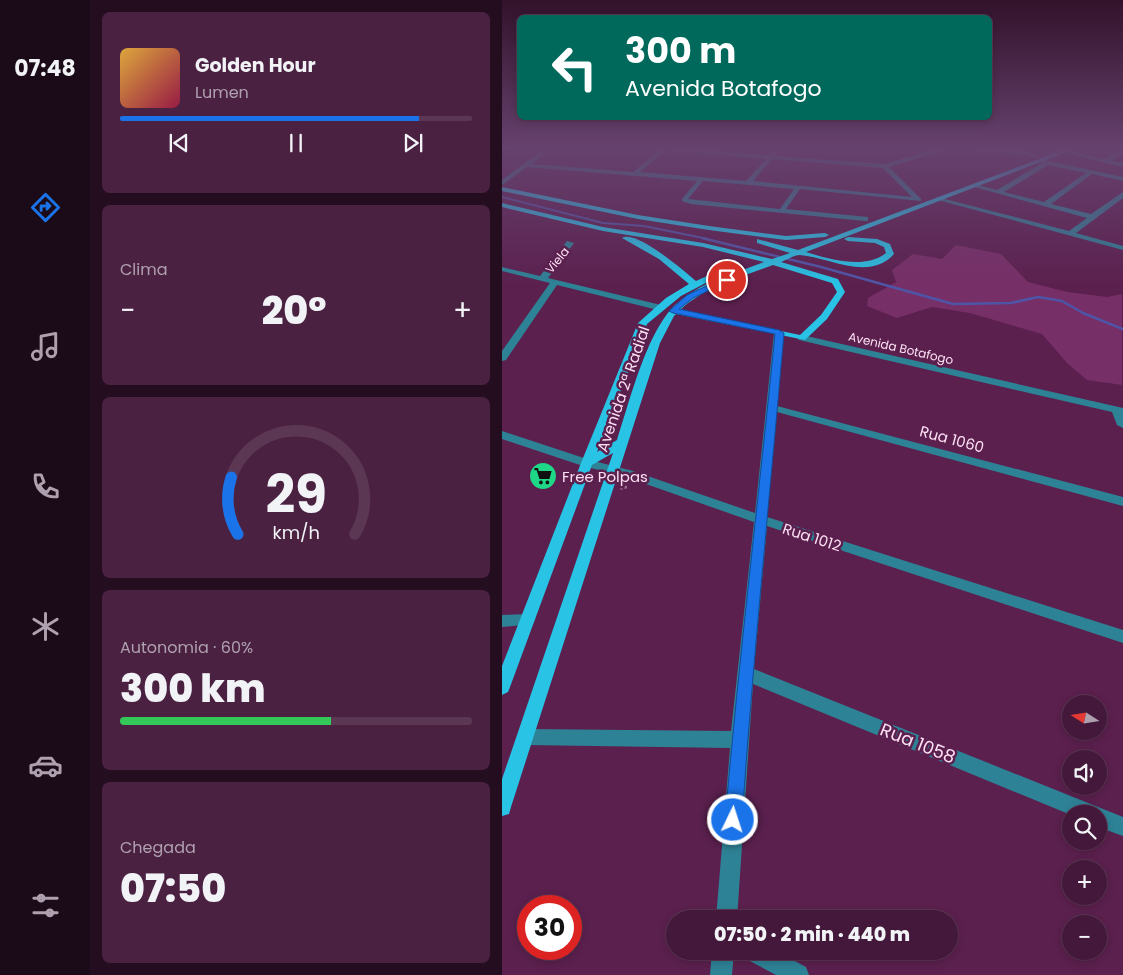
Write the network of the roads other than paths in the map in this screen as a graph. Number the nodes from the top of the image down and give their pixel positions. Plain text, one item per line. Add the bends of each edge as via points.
1 (520, 194) edge
2 (688, 194) edge
3 (793, 194) edge
4 (858, 194) edge
5 (912, 194) edge
6 (937, 194) edge
7 (956, 194) edge
8 (1005, 194) edge
9 (1061, 194) edge
10 (1122, 195) edge
11 (919, 200) junction
12 (941, 200) junction
13 (1046, 204) junction
14 (502, 205) edge
15 (782, 210) junction
16 (904, 213) junction
17 (1093, 217) junction
18 (864, 219) junction
19 (709, 228) junction
20 (604, 229) junction
21 (1070, 234) junction
22 (825, 235) junction
23 (838, 239) junction
24 (570, 243) dead end
25 (1122, 248) edge
26 (502, 269) edge
27 (543, 278) junction
28 (556, 281) junction
29 (694, 284) junction
30 (658, 307) junction
31 (673, 311) junction
32 (779, 333) junction
33 (502, 335) edge
34 (515, 338) junction
35 (802, 338) junction
36 (502, 358) edge
37 (773, 408) junction
38 (1120, 410) edge
39 (1122, 425) edge
40 (502, 435) edge
41 (623, 442) junction
42 (587, 463) junction
43 (614, 470) junction
44 (1122, 502) edge
45 (762, 520) junction
46 (527, 620) junction
47 (502, 621) edge
48 (1122, 637) edge
49 (745, 673) junction
50 (502, 687) edge
51 (526, 737) junction
52 (739, 740) junction
53 (1069, 805) edge
54 (502, 808) edge
55 (1107, 821) edge
56 (1122, 827) edge
57 (727, 910) edge
58 (723, 960) edge
59 (770, 960) edge
60 (722, 975) edge
61 (798, 975) edge

1 - 19 main road
2 - 15 street via 684,200 687,202
3 - 15 street
4 - 11 street
5 - 11 street
6 - 11 main road, Avenida 2ª Radial
7 - 12 main road, Avenida 2ª Radial
8 - 13 street
9 - 13 street
10 - 17 street
11 - 16 main road via 922,203 904,210
11 - 18 main road, Avenida 2ª Radial
12 - 16 main road, Avenida 2ª Radial
12 - 21 street
13 - 17 street
14 - 20 main road
15 - 18 street
16 - 23 main road, Avenida 2ª Radial
17 - 21 street
18 - 22 main road, Avenida 2ª Radial
19 - 22 main road via 786,238
19 - 23 main road via 860,266 886,260 890,254 887,246 876,241
20 - 29 main road via 642,244 667,260
20 - 35 main road via 703,245 801,269 835,281 841,292 836,303
21 - 25 street
22 - 29 main road, Avenida 2ª Radial
23 - 31 main road, Avenida 2ª Radial via 705,289
24 - 27 street, Viela
26 - 27 street
27 - 28 street
28 - 30 street
28 - 34 street
29 - 30 main road, Avenida 2ª Radial
30 - 42 main road, Avenida 2ª Radial via 643,324
31 - 32 main road, Avenida Botafogo
31 - 41 main road, Avenida 2ª Radial via 654,343
32 - 35 main road, Avenida Botafogo
32 - 37 street
33 - 34 street
34 - 36 street
35 - 38 street, Avenida Botafogo
37 - 44 street, Rua 1060
37 - 45 street
38 - 39 street
40 - 42 street, Rua 1012
41 - 42 main road
41 - 43 main road, Avenida 2ª Radial
42 - 43 street, Rua 1012
42 - 46 main road, Avenida 2ª Radial
43 - 45 street, Rua 1012
43 - 51 main road, Avenida 2ª Radial
45 - 48 street, Rua 1012
45 - 49 street
46 - 47 street
46 - 50 main road, Avenida 2ª Radial
49 - 52 street
49 - 53 street, Rua 1058
51 - 52 street
51 - 54 main road, Avenida 2ª Radial
52 - 57 street
55 - 56 street
58 - 60 street
59 - 61 street

